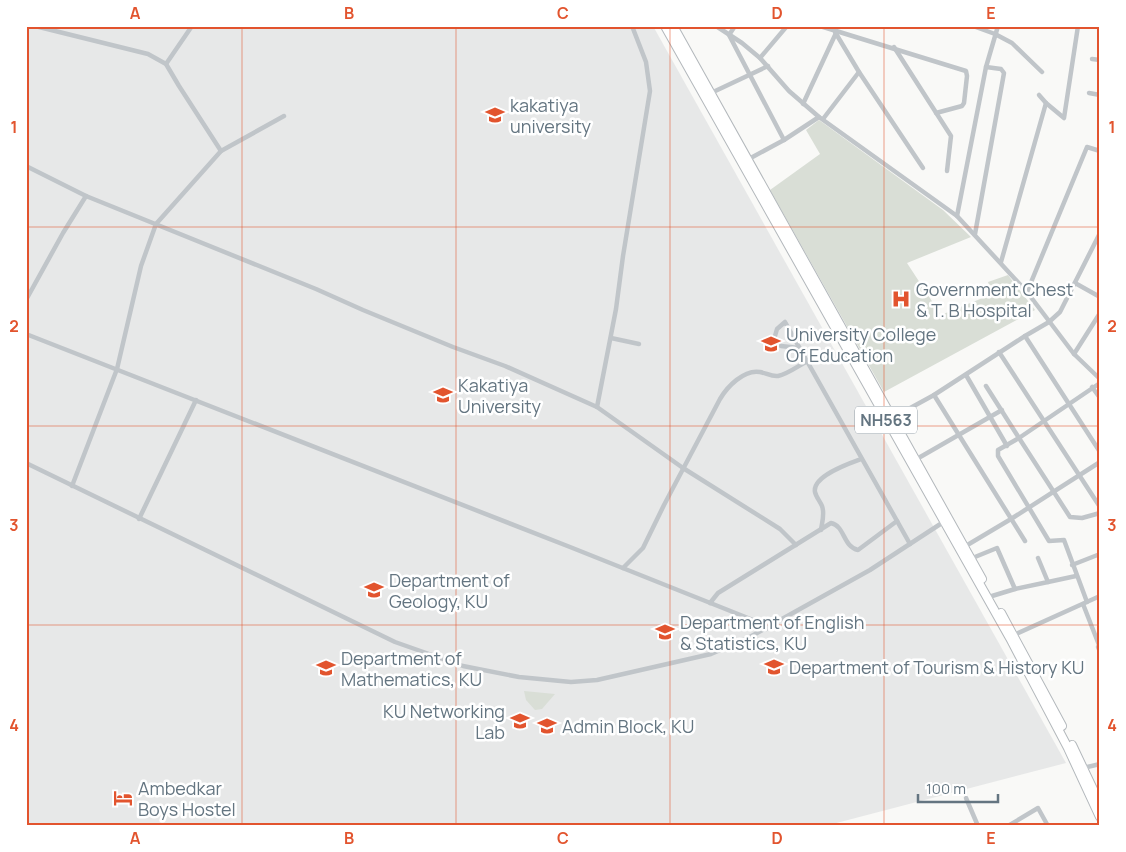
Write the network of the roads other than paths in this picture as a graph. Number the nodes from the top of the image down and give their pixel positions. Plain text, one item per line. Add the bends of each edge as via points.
1 (35, 26) edge
2 (192, 26) edge
3 (632, 26) edge
4 (665, 26) edge
5 (673, 26) edge
6 (716, 26) edge
7 (735, 26) edge
8 (787, 26) edge
9 (820, 26) edge
10 (974, 26) edge
11 (998, 26) edge
12 (1078, 26) edge
13 (834, 31) edge
14 (995, 34) junction
15 (729, 35) junction
16 (894, 48) junction
17 (760, 58) junction
18 (1092, 59) dead end
19 (1100, 60) edge
20 (166, 64) junction
21 (768, 66) junction
22 (986, 66) junction
23 (859, 72) junction
24 (1042, 72) dead end
25 (750, 75) junction
26 (711, 93) junction
27 (1089, 93) dead end
28 (1039, 95) dead end
29 (1100, 95) edge
30 (1046, 103) junction
31 (803, 104) junction
32 (936, 113) junction
33 (284, 116) dead end
34 (821, 118) junction
35 (784, 140) junction
36 (220, 151) junction
37 (1100, 151) edge
38 (747, 160) junction
39 (26, 166) edge
40 (923, 168) dead end
41 (947, 171) dead end
42 (86, 196) junction
43 (957, 216) junction
44 (156, 224) junction
45 (1100, 233) edge
46 (975, 234) junction
47 (1001, 262) junction
48 (1075, 283) junction
49 (1027, 292) junction
50 (1100, 297) edge
51 (26, 300) edge
52 (1100, 313) edge
53 (1049, 322) junction
54 (26, 334) edge
55 (775, 336) dead end
56 (1025, 336) junction
57 (611, 338) junction
58 (639, 344) dead end
59 (781, 346) dead end
60 (799, 348) junction
61 (999, 352) junction
62 (1074, 354) junction
63 (806, 362) junction
64 (117, 369) junction
65 (966, 375) junction
66 (1100, 381) edge
67 (986, 386) dead end
68 (1092, 387) junction
69 (934, 395) junction
70 (1100, 398) edge
71 (196, 400) junction
72 (1069, 404) junction
73 (597, 407) junction
74 (1002, 410) junction
75 (989, 417) junction
76 (892, 418) junction
77 (1043, 421) junction
78 (959, 434) junction
79 (1019, 438) junction
80 (1007, 446) junction
81 (1100, 452) edge
82 (861, 459) junction
83 (915, 460) junction
84 (1100, 462) edge
85 (26, 464) edge
86 (684, 468) junction
87 (1079, 476) junction
88 (72, 486) junction
89 (1054, 491) junction
90 (1029, 507) junction
91 (1100, 508) edge
92 (1100, 513) edge
93 (139, 519) junction
94 (1011, 519) junction
95 (897, 521) junction
96 (946, 521) junction
97 (821, 530) junction
98 (1024, 541) dead end
99 (910, 544) junction
100 (796, 545) junction
101 (964, 547) junction
102 (1100, 554) edge
103 (1038, 558) dead end
104 (970, 559) junction
105 (1072, 565) junction
106 (623, 568) junction
107 (1076, 576) junction
108 (1048, 582) junction
109 (1015, 589) junction
110 (992, 596) junction
111 (1100, 596) edge
112 (710, 603) junction
113 (1085, 603) junction
114 (766, 629) junction
115 (1014, 636) junction
116 (1099, 644) edge
117 (1100, 652) edge
118 (1100, 764) edge
119 (1083, 768) junction
120 (966, 798) dead end
121 (1100, 804) edge
122 (1100, 817) edge
123 (1018, 820) junction
124 (978, 826) edge
125 (1008, 826) edge
126 (1022, 826) edge
127 (1048, 826) edge

1 - 20 street via 148,54
2 - 20 street
3 - 57 street via 646,62 650,91
4 - 96 highway, NH563
5 - 26 highway, NH563
6 - 15 street
7 - 15 street
8 - 17 street
9 - 13 street
10 - 14 street
11 - 14 street
12 - 30 street via 1064,118
13 - 16 street
13 - 23 street
13 - 31 street
14 - 22 street
14 - 24 street via 1012,43
15 - 17 street
15 - 25 street
16 - 32 street
16 - 32 street via 966,71 962,106
17 - 21 street
18 - 19 street
20 - 36 street
21 - 25 street
21 - 31 street
22 - 43 street
22 - 46 street via 1001,69 1004,73
23 - 34 street
23 - 40 street
25 - 26 street
25 - 35 street
26 - 38 highway, NH563
27 - 29 street
28 - 30 street
30 - 47 street
31 - 34 street
32 - 41 street via 952,139
33 - 36 street
34 - 35 street
34 - 43 street
35 - 38 street
36 - 44 street
37 - 49 street via 1087,147
38 - 76 highway, NH563
39 - 42 street
42 - 44 street
42 - 51 street
43 - 46 street
44 - 64 street via 141,266
44 - 73 street via 505,366
45 - 48 street
46 - 47 street
47 - 49 street
48 - 50 street
48 - 53 street via 1060,312
49 - 53 street
52 - 62 street
53 - 56 street
53 - 62 street
54 - 64 street
55 - 60 street via 784,322
56 - 61 street
56 - 72 street
57 - 58 street
57 - 73 street
59 - 60 street
60 - 63 street
61 - 65 street
61 - 77 street
62 - 66 street
63 - 82 street
63 - 86 street via 780,376 750,372 731,385
64 - 71 street
64 - 88 street
65 - 69 street
65 - 75 street
66 - 68 street
67 - 74 street
68 - 70 street
68 - 72 street
69 - 76 street
69 - 78 street
71 - 93 street
71 - 106 street
72 - 77 street
72 - 81 street
73 - 86 street
74 - 75 street
74 - 79 street
75 - 78 street
75 - 80 street
76 - 83 highway, NH563
77 - 79 street
77 - 87 street
78 - 83 street
78 - 94 street
79 - 80 street
79 - 89 street
80 - 90 street via 998,450 998,456
82 - 95 street
82 - 97 street via 836,469 815,486 824,512
83 - 96 highway, NH563
84 - 87 street
85 - 88 street
86 - 100 street via 780,529
86 - 106 street via 643,548
87 - 89 street
87 - 91 street
88 - 93 street
89 - 90 street
89 - 92 street via 1070,517 1082,518
90 - 94 street
90 - 105 street via 1049,541 1064,540
93 - 114 street via 395,642 463,666 519,677 571,682 597,680 711,654
94 - 98 street
94 - 101 street
95 - 97 street via 858,550 849,545 834,523
95 - 99 street
96 - 99 street
96 - 101 highway, NH563
96 - 122 highway, NH563 via 1059,731
97 - 100 street
99 - 114 street
100 - 112 street via 718,594
101 - 104 highway, NH563
102 - 105 street
103 - 108 street
104 - 109 street via 997,548
104 - 110 highway, NH563
105 - 107 street
106 - 112 street
107 - 108 street
107 - 113 street
108 - 109 street
109 - 110 street
110 - 115 highway, NH563
111 - 113 street
112 - 114 street via 763,624
113 - 115 street
113 - 116 street
115 - 119 highway, NH563
116 - 117 street
118 - 119 street
119 - 121 highway, NH563
120 - 124 street
123 - 125 street
123 - 126 street
123 - 127 street via 1038,808

